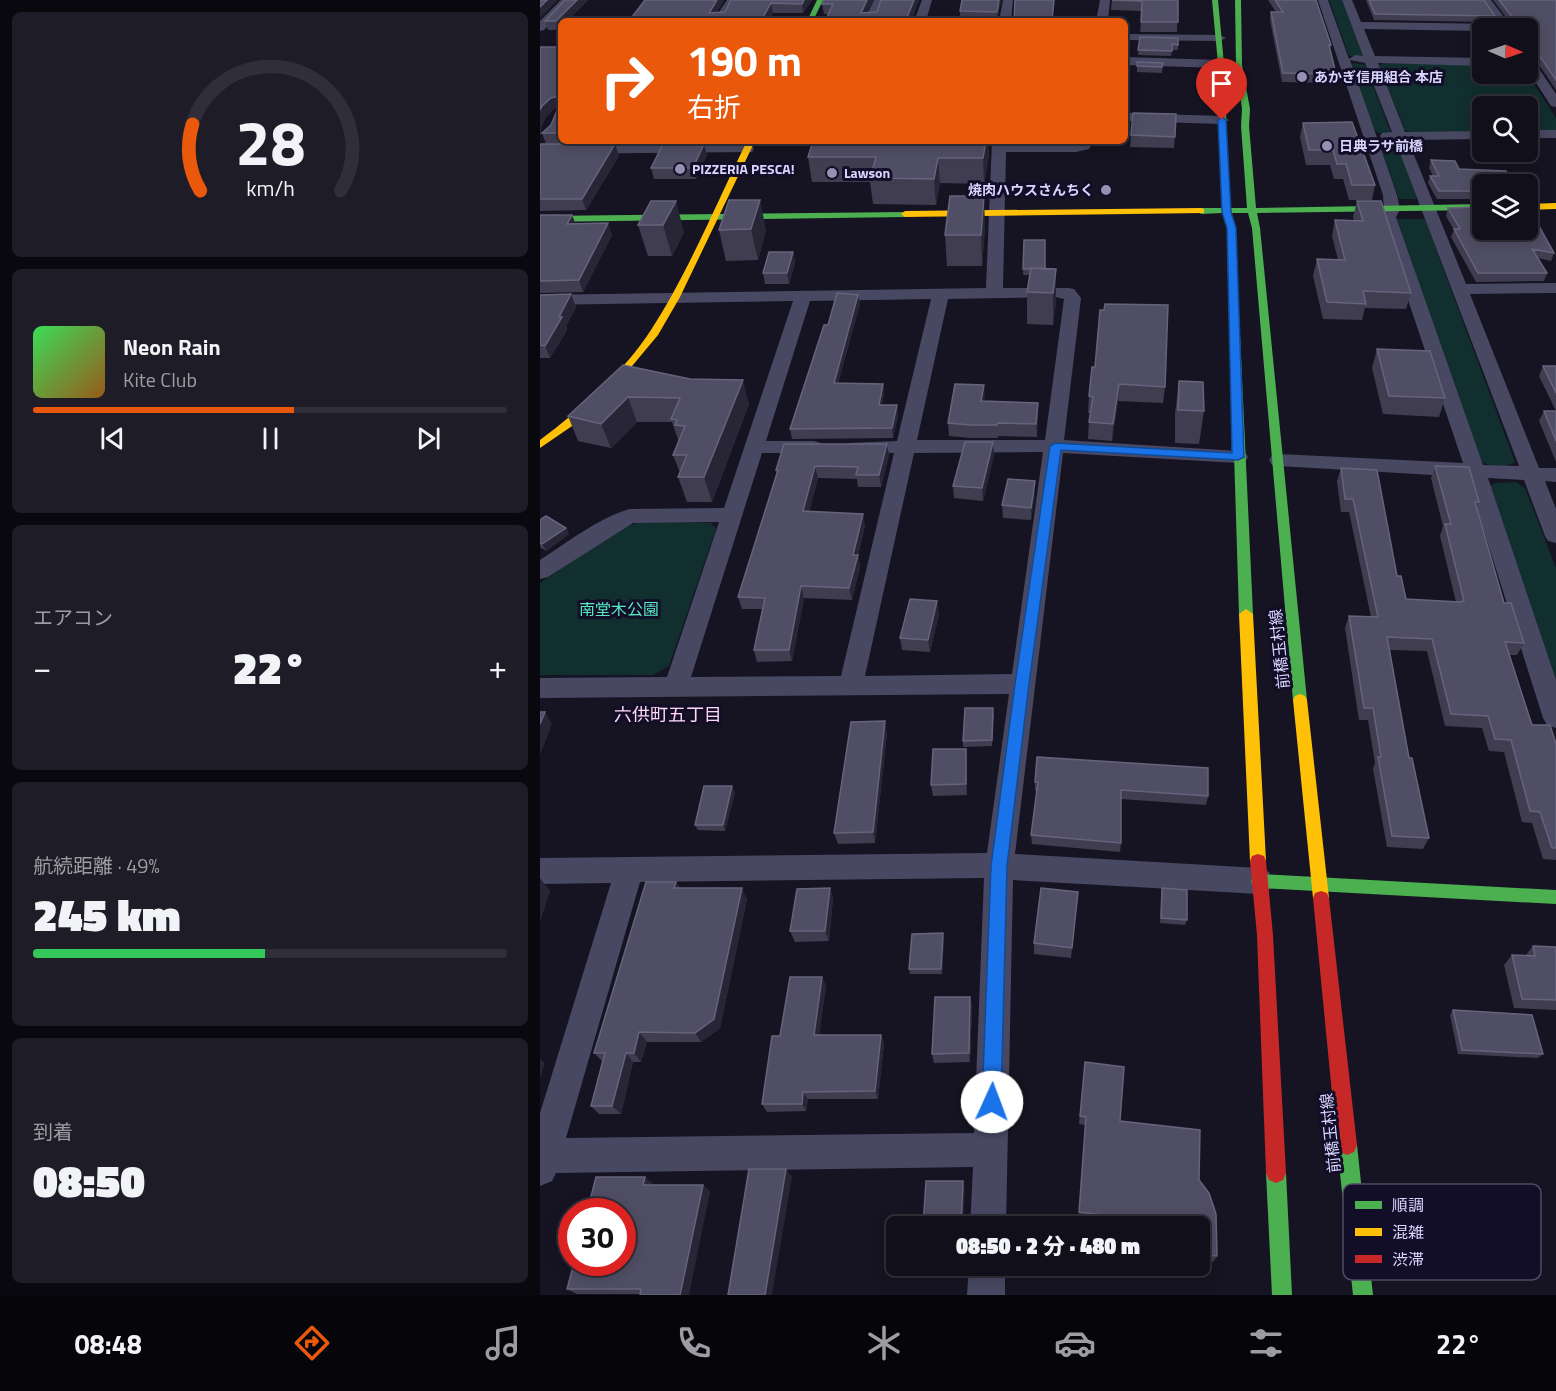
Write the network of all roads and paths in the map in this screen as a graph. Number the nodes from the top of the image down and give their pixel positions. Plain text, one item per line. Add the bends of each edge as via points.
1 (567, 0) edge
2 (732, 0) edge
3 (820, 0) edge
4 (879, 0) edge
5 (927, 0) edge
6 (1008, 0) edge
7 (1105, 0) edge
8 (1215, 0) edge
9 (1238, 0) edge
10 (1323, 0) edge
11 (1347, 0) edge
12 (1485, 0) edge
13 (720, 18) edge
14 (811, 18) edge
15 (871, 18) edge
16 (921, 18) edge
17 (1005, 18) edge
18 (1102, 18) edge
19 (1498, 18) edge
20 (1358, 25) junction
21 (1472, 27) edge
22 (544, 31) edge
23 (1128, 37) edge
24 (1220, 38) junction
25 (1344, 59) junction
26 (1370, 60) junction
27 (1128, 61) edge
28 (1472, 62) edge
29 (1221, 64) junction
30 (1538, 77) edge
31 (1541, 81) junction
32 (1556, 81) edge
33 (1556, 103) edge
34 (1128, 117) edge
35 (1222, 120) junction
36 (1538, 134) edge
37 (1556, 134) edge
38 (1370, 135) junction
39 (1472, 135) edge
40 (1402, 136) junction
41 (1085, 144) edge
42 (637, 145) edge
43 (749, 145) edge
44 (999, 145) edge
45 (540, 150) edge
46 (1556, 206) edge
47 (1472, 207) edge
48 (1538, 207) edge
49 (1429, 208) junction
50 (1392, 209) junction
51 (1252, 211) junction
52 (1226, 212) junction
53 (998, 215) junction
54 (713, 218) junction
55 (540, 219) edge
56 (1556, 288) edge
57 (1460, 289) junction
58 (994, 293) junction
59 (942, 294) junction
60 (675, 297) junction
61 (802, 297) junction
62 (540, 300) edge
63 (540, 445) edge
64 (906, 446) junction
65 (1055, 446) junction
66 (753, 447) junction
67 (1238, 457) junction
68 (1279, 460) junction
69 (1475, 472) junction
70 (1533, 474) junction
71 (1556, 475) edge
72 (731, 515) junction
73 (1556, 536) edge
74 (540, 571) edge
75 (1022, 684) junction
76 (851, 685) junction
77 (676, 686) junction
78 (540, 688) edge
79 (1556, 718) edge
80 (999, 866) junction
81 (629, 870) junction
82 (540, 871) edge
83 (1259, 881) junction
84 (1319, 886) junction
85 (1556, 897) edge
86 (990, 1150) junction
87 (541, 1160) edge
88 (1352, 1184) edge
89 (988, 1216) edge
90 (987, 1276) edge
91 (1362, 1280) edge
92 (986, 1295) edge
93 (1282, 1295) edge
94 (1364, 1295) edge

1 - 22 street
2 - 13 street
3 - 14 main road
4 - 15 street
5 - 16 street
6 - 17 street
7 - 18 street
8 - 24 main road, 前橋玉村線
9 - 51 main road, 前橋玉村線 via 1239,65 1246,109
10 - 25 street
11 - 20 street
12 - 19 street
20 - 21 street
20 - 26 street
23 - 24 street
24 - 29 main road, 前橋玉村線
25 - 26 street
25 - 38 street
26 - 28 street
26 - 40 street
27 - 29 street
29 - 35 main road, 前橋玉村線
30 - 31 street
31 - 32 street
31 - 33 street
34 - 35 street
35 - 52 main road, 前橋玉村線
36 - 37 street
38 - 40 street
38 - 50 street
39 - 40 street
40 - 49 street
41 - 44 street via 1076,148
42 - 43 street
42 - 45 street
43 - 54 main road
44 - 53 street
46 - 48 main road
47 - 49 main road
49 - 50 main road
49 - 57 street
50 - 51 main road
50 - 69 street via 1388,217
51 - 52 main road
51 - 68 main road, 前橋玉村線
52 - 53 main road
52 - 67 main road, 前橋玉村線 via 1231,228
53 - 54 main road
53 - 58 street
54 - 55 main road
54 - 60 main road
56 - 57 street
57 - 70 street
58 - 59 street
58 - 65 street via 1063,293 1073,298
59 - 61 street
59 - 64 street
60 - 61 street
60 - 62 street
60 - 63 main road via 630,365 571,422
61 - 66 street
64 - 65 street
64 - 66 street
64 - 76 street
65 - 67 street
65 - 75 street
66 - 72 street
67 - 83 main road, 前橋玉村線
68 - 69 street
68 - 84 main road, 前橋玉村線
69 - 70 street
69 - 79 street
70 - 71 street
70 - 73 street
72 - 74 street via 630,516
72 - 77 street
75 - 76 street
75 - 80 street
76 - 77 street
77 - 78 street
80 - 81 street
80 - 83 street
80 - 86 street
81 - 82 street
81 - 87 street
83 - 84 main road
83 - 93 main road, 前橋玉村線
84 - 85 main road
84 - 88 main road, 前橋玉村線
86 - 87 street
86 - 89 street
90 - 92 street
91 - 94 main road, 前橋玉村線

